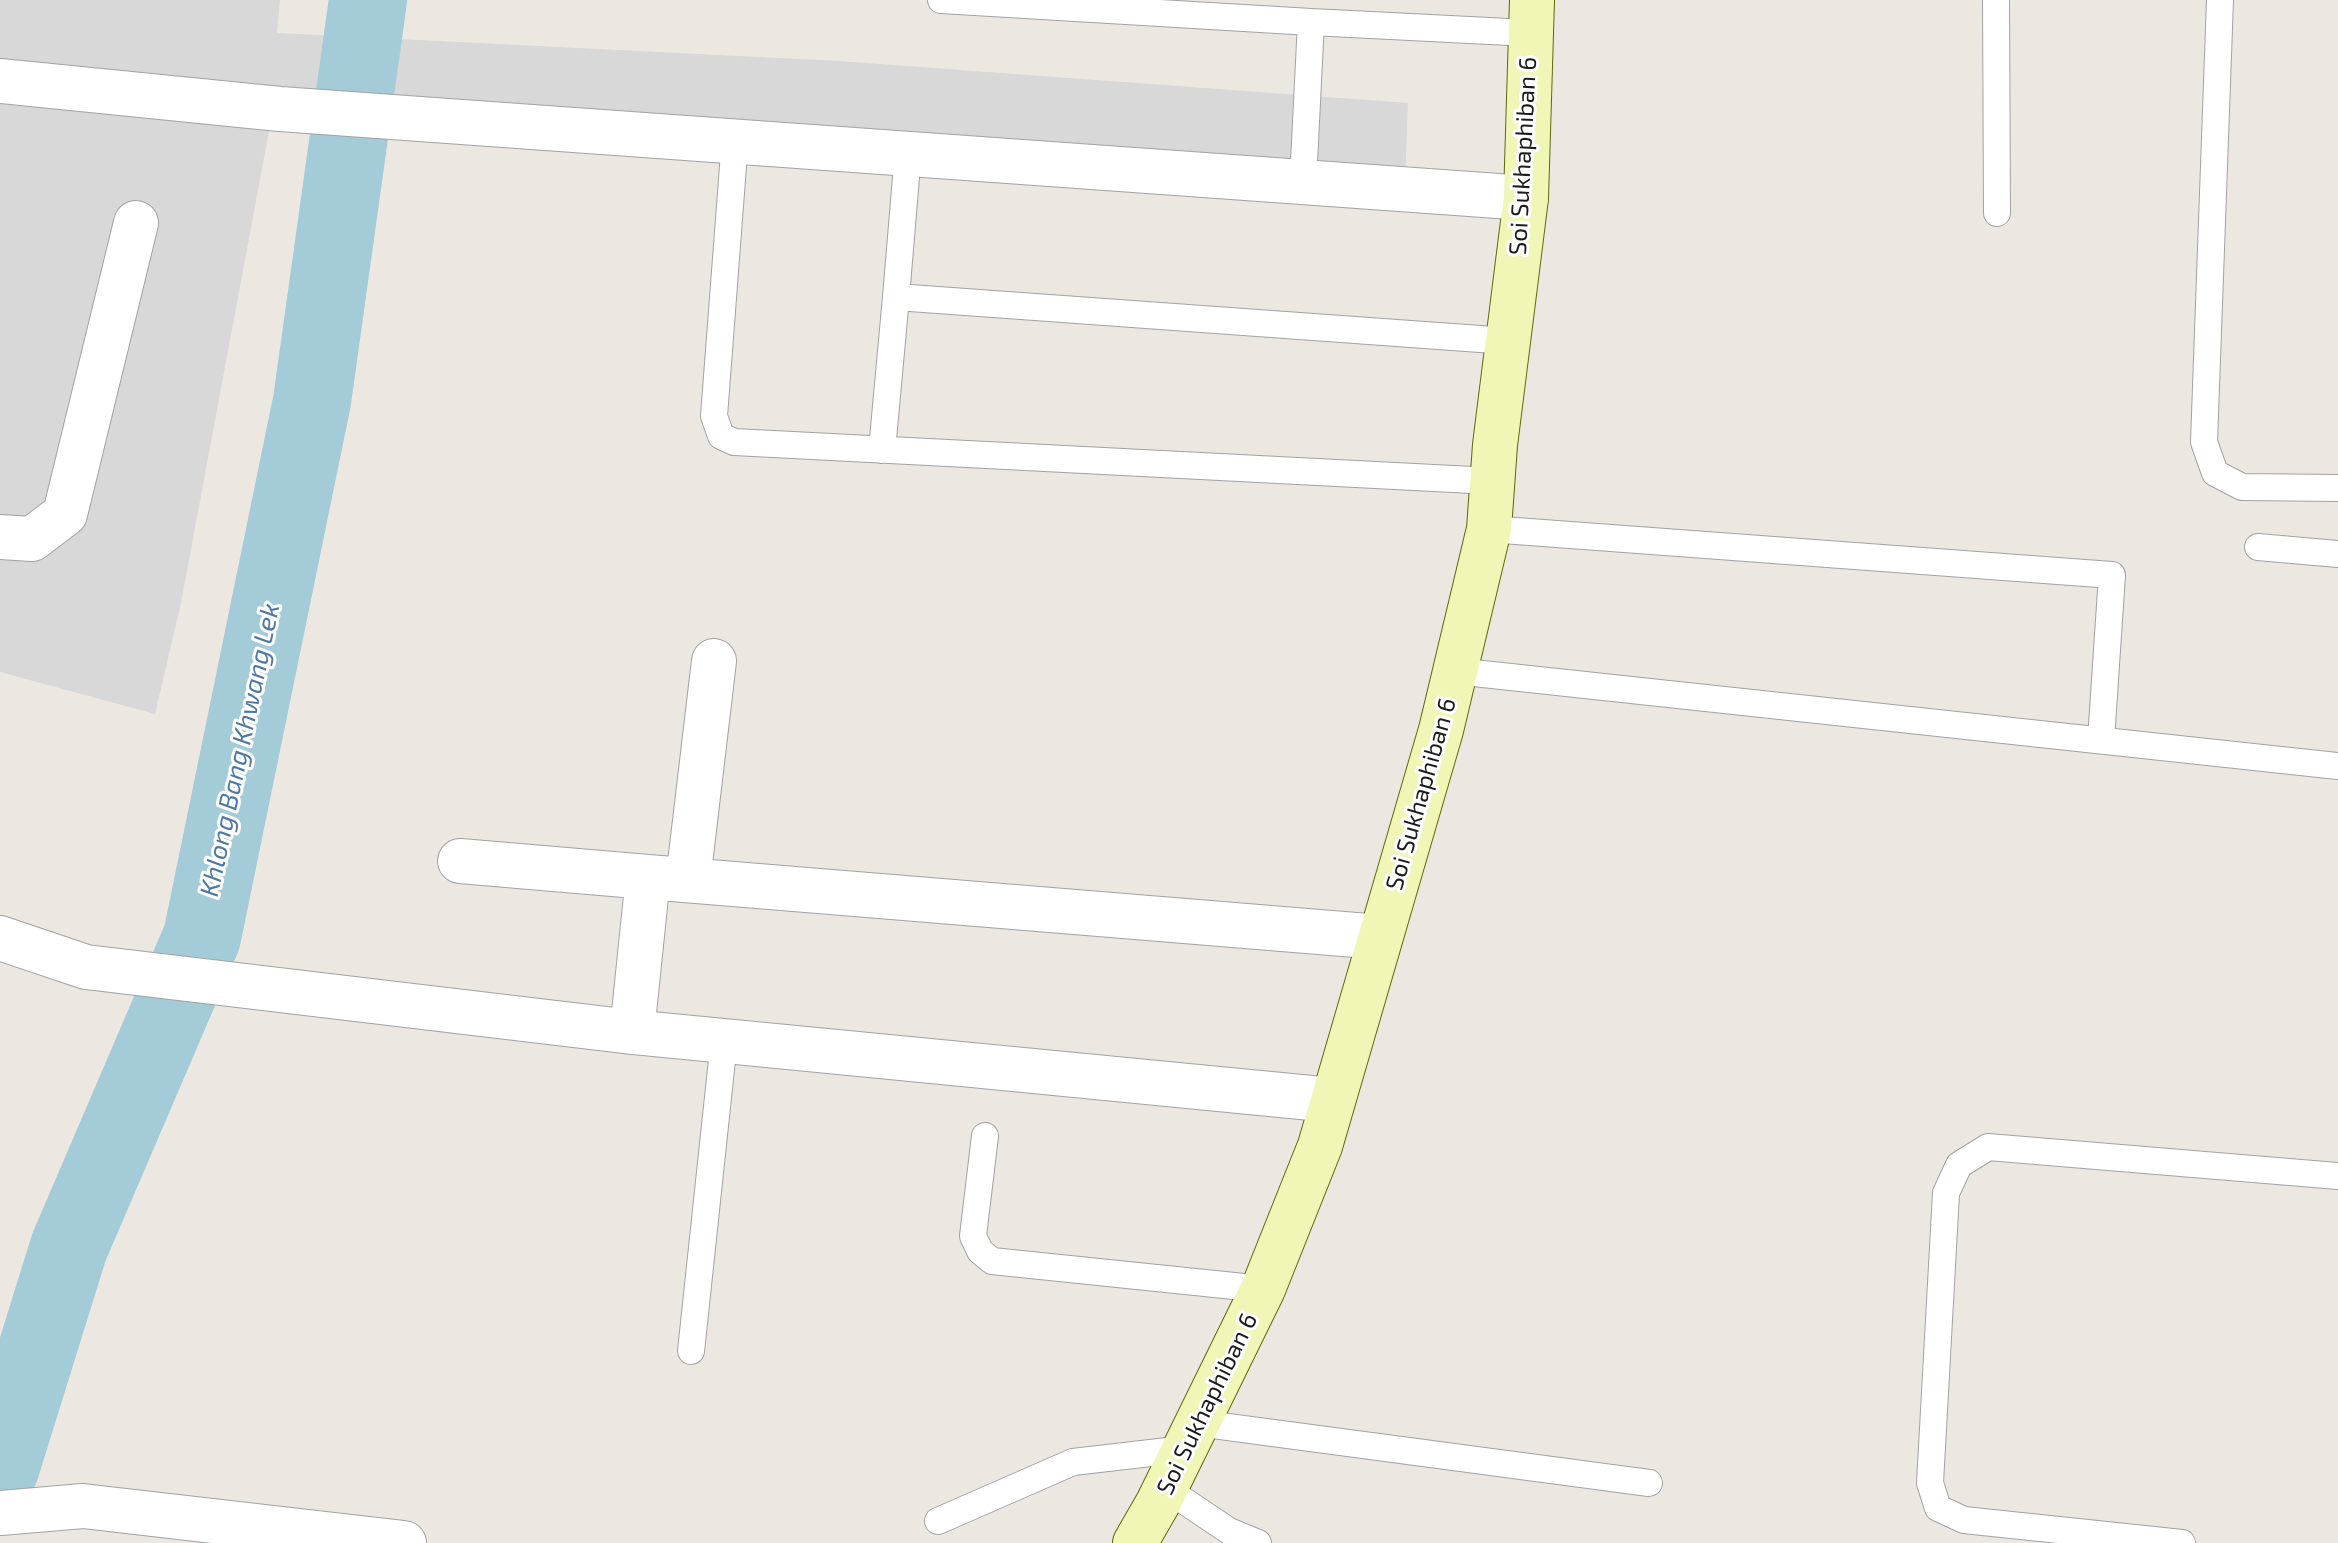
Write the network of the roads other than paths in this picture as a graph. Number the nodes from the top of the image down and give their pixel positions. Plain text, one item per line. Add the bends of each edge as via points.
1 (941, 0) edge
2 (1996, 0) edge
3 (2220, 0) edge
4 (1530, 16) edge
5 (1311, 22) junction
6 (0, 81) edge
7 (735, 140) junction
8 (908, 153) junction
9 (1303, 182) junction
10 (1526, 198) junction
11 (1997, 213) dead end
12 (136, 223) dead end
13 (896, 297) junction
14 (1508, 341) junction
15 (882, 450) junction
16 (1492, 481) junction
17 (2338, 488) edge
18 (1489, 529) junction
19 (0, 537) edge
20 (2258, 547) dead end
21 (2338, 554) edge
22 (714, 661) dead end
23 (1455, 671) junction
24 (2101, 740) junction
25 (2338, 766) edge
26 (460, 861) dead end
27 (668, 878) junction
28 (1380, 937) junction
29 (0, 938) edge
30 (632, 1032) junction
31 (724, 1041) junction
32 (1332, 1100) junction
33 (985, 1136) dead end
34 (2338, 1176) edge
35 (1263, 1289) junction
36 (691, 1351) dead end
37 (1191, 1436) junction
38 (1649, 1483) dead end
39 (1165, 1488) junction
40 (0, 1513) edge
41 (938, 1521) dead end
42 (404, 1543) edge
43 (1135, 1543) edge
44 (1258, 1543) edge
45 (2182, 1543) edge

1 - 5 lane
2 - 11 lane
3 - 17 lane via 2204,442 2215,473 2242,487
4 - 5 lane
4 - 10 street, Soi Sukhaphiban 6
5 - 9 lane
6 - 7 street via 280,109
7 - 8 street
7 - 15 lane via 714,416 721,436 734,442
8 - 9 street
8 - 13 lane
9 - 10 street
10 - 14 street, Soi Sukhaphiban 6
12 - 19 street via 65,514 32,539
13 - 14 lane
13 - 15 lane
14 - 16 street, Soi Sukhaphiban 6
15 - 16 lane
16 - 18 street, Soi Sukhaphiban 6
18 - 23 street, Soi Sukhaphiban 6
18 - 24 lane via 2112,575
20 - 21 lane
22 - 27 street
23 - 24 lane
23 - 28 street, Soi Sukhaphiban 6
24 - 25 lane
26 - 27 street
27 - 28 street
27 - 30 street
28 - 32 street, Soi Sukhaphiban 6
29 - 30 street via 86,967
30 - 31 street
31 - 32 street
31 - 36 lane
32 - 35 street, Soi Sukhaphiban 6 via 1320,1146
33 - 35 lane via 973,1236 992,1261
34 - 45 lane via 1988,1147 1959,1165 1946,1193 1930,1483 1938,1508 1964,1520
35 - 37 street, Soi Sukhaphiban 6
37 - 38 lane
37 - 39 street, Soi Sukhaphiban 6
37 - 41 lane via 1073,1462
39 - 43 street, Soi Sukhaphiban 6
39 - 44 lane via 1229,1531
40 - 42 street via 83,1506

